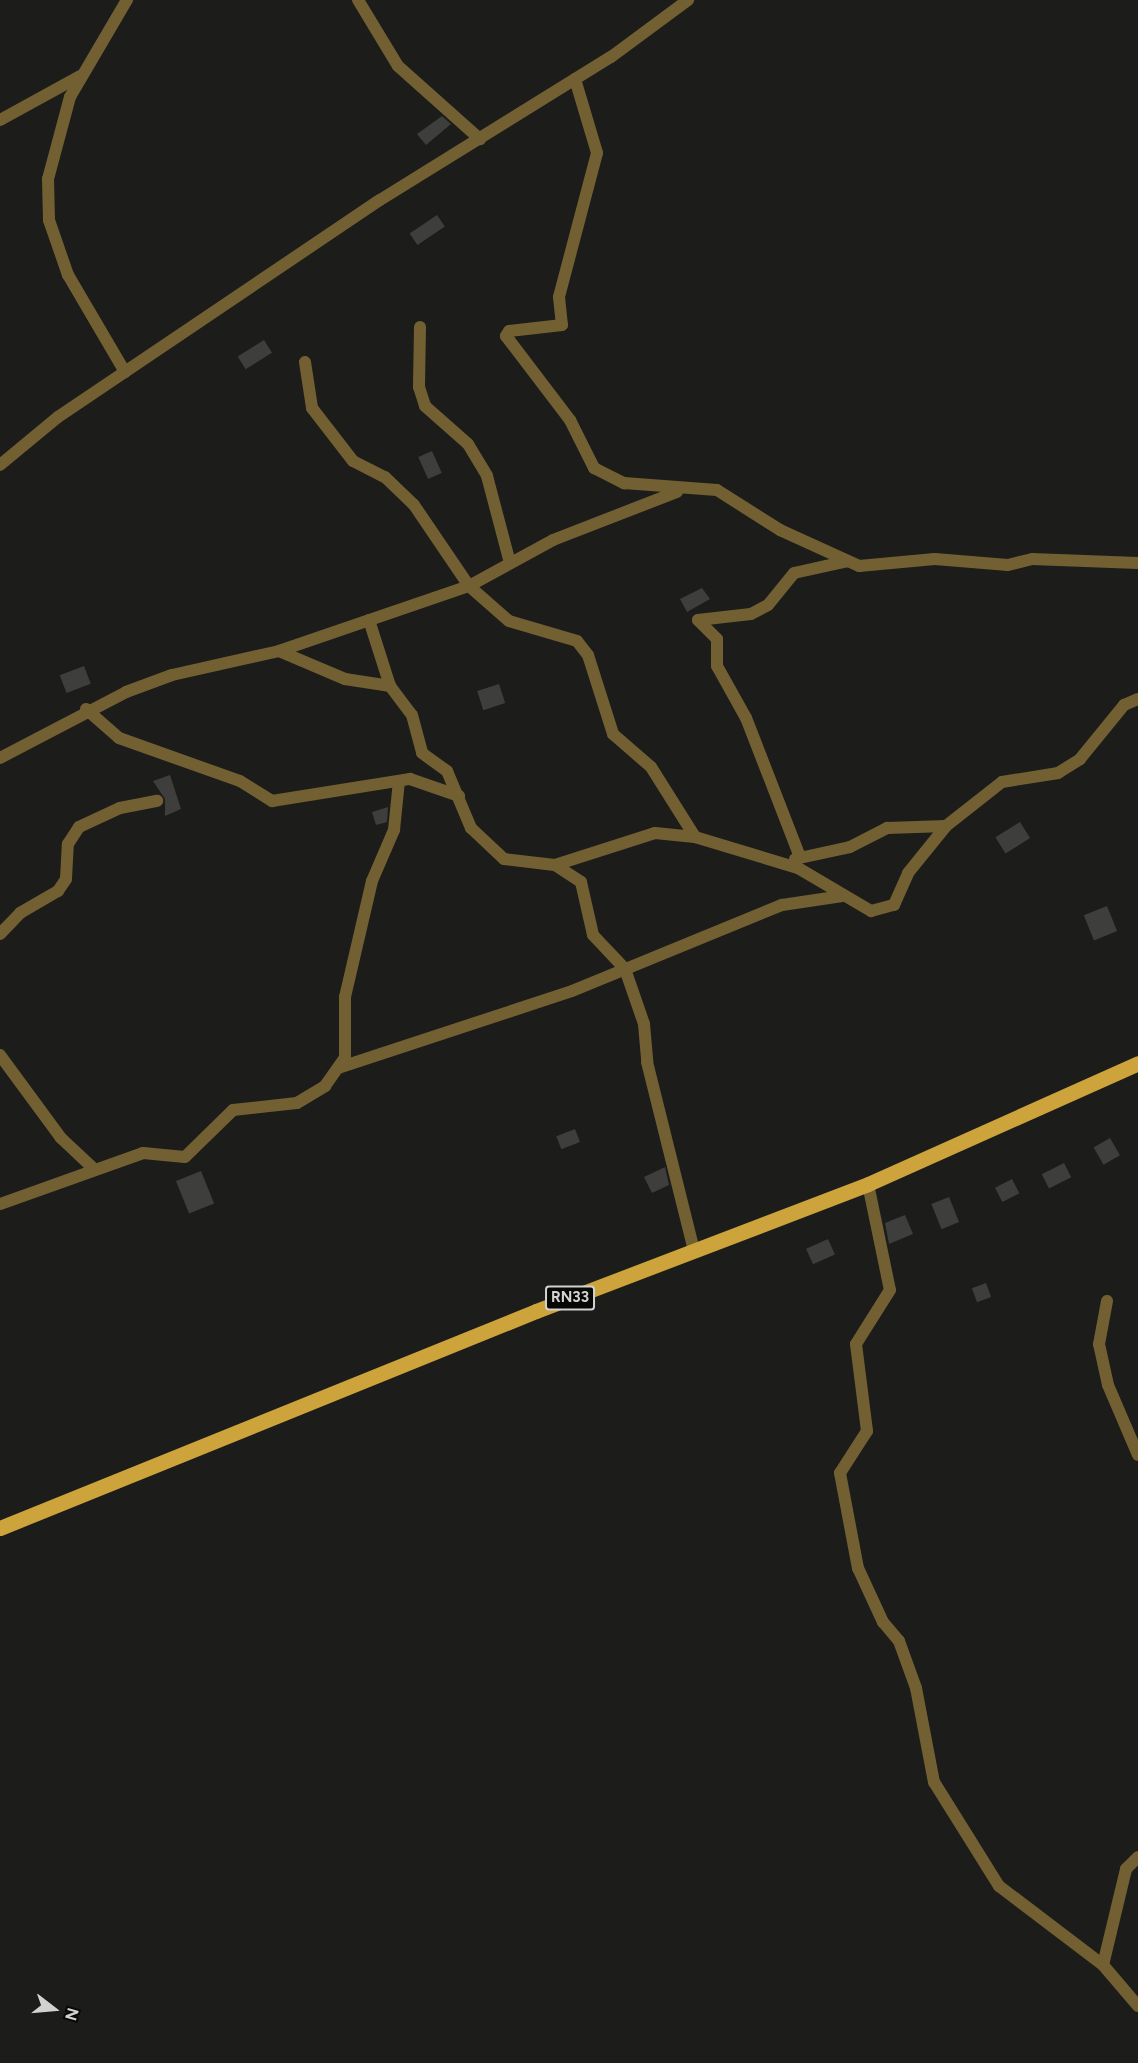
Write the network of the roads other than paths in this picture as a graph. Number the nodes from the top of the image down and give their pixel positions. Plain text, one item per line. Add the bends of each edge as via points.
1 (127, 0) edge
2 (358, 0) edge
3 (688, 0) edge
4 (80, 76) junction
5 (575, 79) junction
6 (0, 120) edge
7 (480, 138) junction
8 (420, 327) dead end
9 (305, 362) dead end
10 (125, 372) junction
11 (0, 465) edge
12 (692, 488) junction
13 (849, 561) junction
14 (510, 563) junction
15 (1138, 563) edge
16 (469, 586) junction
17 (369, 620) junction
18 (279, 651) junction
19 (390, 686) junction
20 (1138, 699) edge
21 (86, 709) junction
22 (0, 758) edge
23 (399, 781) junction
24 (459, 796) junction
25 (157, 801) dead end
26 (946, 826) junction
27 (695, 837) junction
28 (800, 857) junction
29 (555, 864) junction
30 (783, 864) junction
31 (842, 896) junction
32 (0, 934) edge
33 (625, 969) junction
34 (0, 1055) edge
35 (1138, 1063) edge
36 (338, 1068) junction
37 (93, 1168) junction
38 (868, 1184) junction
39 (0, 1204) edge
40 (693, 1250) junction
41 (1107, 1301) dead end
42 (1138, 1455) edge
43 (0, 1528) edge
44 (1138, 1857) edge
45 (1103, 1965) junction
46 (1138, 2006) edge

1 - 4 street
2 - 7 street via 399,66
3 - 5 street
4 - 6 street
4 - 10 street via 48,179 49,220 68,274
5 - 7 street
5 - 12 street via 597,153 559,297 562,325 509,331 506,336 570,420 594,468 624,483
7 - 10 street
8 - 14 street via 419,387 425,406 468,444 487,476
9 - 16 street via 312,408 353,461 385,477 414,505
10 - 11 street
12 - 13 street via 717,490 780,530
12 - 14 street via 641,501
13 - 15 street via 859,566 936,559 1008,565 1032,559
13 - 28 street via 794,573 768,605 751,614 698,620 717,639 717,666 746,718
14 - 16 street
16 - 17 street
16 - 27 street via 509,621 577,641 588,655 613,734 651,767
17 - 18 street
17 - 19 street
18 - 19 street via 345,679
18 - 21 street via 172,675
19 - 24 street via 412,715 422,753 437,760
20 - 26 street via 1124,705 1080,759 1058,773 1002,782
21 - 22 street
21 - 23 street via 119,738 240,781 272,801
23 - 24 street via 437,785
23 - 36 street via 394,830 372,881 354,956 342,1018 345,1057
24 - 29 street via 471,828 504,859
25 - 32 street via 120,808 80,828 68,844 66,879 58,891 20,913
26 - 28 street via 887,828 850,847
26 - 31 street via 908,873 894,905 871,911
27 - 29 street via 655,833
27 - 30 street
28 - 30 street
29 - 33 street via 581,882 593,935
30 - 31 street via 820,878
31 - 33 street via 782,905
33 - 36 street
33 - 40 street via 645,1024 647,1062
34 - 37 street via 61,1138
35 - 38 main road, RN33
36 - 37 street via 325,1086 297,1103 233,1110 185,1157 143,1153
37 - 39 street
38 - 40 main road, RN33
38 - 45 street via 890,1290 856,1344 867,1431 840,1473 858,1568 883,1622 899,1641 916,1688 934,1782 999,1886
40 - 43 main road, RN33
41 - 42 street via 1099,1344 1108,1386
44 - 45 street via 1126,1869
45 - 46 street

